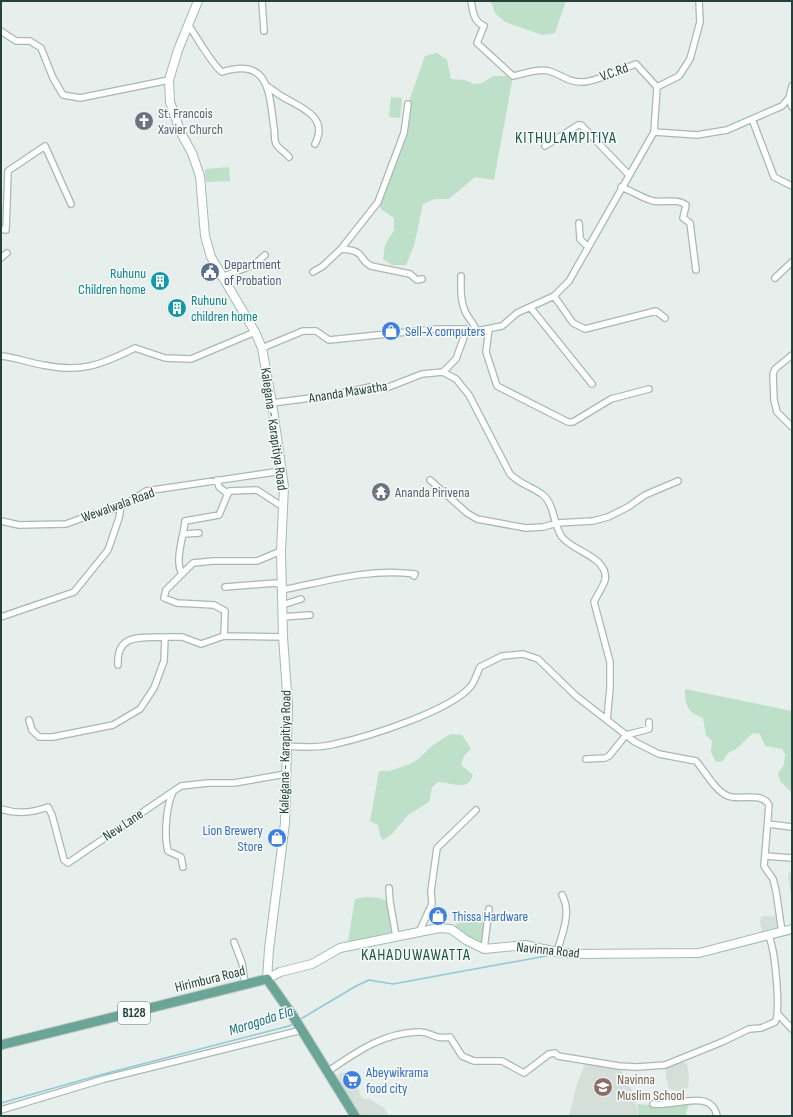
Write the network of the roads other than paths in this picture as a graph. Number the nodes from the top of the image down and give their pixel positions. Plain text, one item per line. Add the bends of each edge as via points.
1 (199, 1) edge
2 (262, 1) edge
3 (471, 1) edge
4 (699, 1) edge
5 (189, 26) junction
6 (1, 31) edge
7 (264, 31) dead end
8 (169, 80) junction
9 (267, 86) junction
10 (792, 86) edge
11 (657, 88) junction
12 (789, 98) junction
13 (408, 104) dead end
14 (792, 107) edge
15 (752, 119) junction
16 (654, 132) junction
17 (315, 144) dead end
18 (545, 146) dead end
19 (289, 157) dead end
20 (628, 174) junction
21 (792, 186) edge
22 (621, 187) junction
23 (71, 204) dead end
24 (579, 223) dead end
25 (1, 229) edge
26 (587, 246) junction
27 (341, 249) junction
28 (6, 253) dead end
29 (265, 256) dead end
30 (1, 258) edge
31 (792, 262) edge
32 (696, 270) dead end
33 (313, 272) dead end
34 (461, 276) dead end
35 (222, 277) junction
36 (775, 278) dead end
37 (422, 279) dead end
38 (554, 296) junction
39 (530, 307) junction
40 (665, 318) dead end
41 (465, 329) junction
42 (489, 329) junction
43 (476, 331) junction
44 (255, 332) junction
45 (262, 348) junction
46 (792, 355) edge
47 (1, 356) edge
48 (442, 372) junction
49 (592, 384) dead end
50 (649, 389) dead end
51 (272, 403) junction
52 (792, 427) edge
53 (282, 471) junction
54 (217, 480) junction
55 (430, 480) dead end
56 (678, 481) dead end
57 (228, 494) junction
58 (121, 507) junction
59 (283, 507) junction
60 (1, 520) edge
61 (557, 523) junction
62 (199, 533) dead end
63 (184, 534) junction
64 (281, 551) junction
65 (182, 574) junction
66 (414, 576) dead end
67 (225, 587) dead end
68 (282, 588) junction
69 (301, 599) dead end
70 (282, 605) junction
71 (310, 615) dead end
72 (1, 617) edge
73 (282, 617) junction
74 (224, 636) junction
75 (165, 637) junction
76 (283, 637) junction
77 (118, 665) dead end
78 (29, 720) dead end
79 (607, 720) junction
80 (649, 722) dead end
81 (626, 735) junction
82 (287, 746) junction
83 (586, 759) dead end
84 (286, 774) junction
85 (173, 792) junction
86 (1, 809) edge
87 (476, 810) dead end
88 (768, 824) junction
89 (792, 827) edge
90 (765, 856) junction
91 (792, 858) edge
92 (183, 867) dead end
93 (389, 888) dead end
94 (562, 895) dead end
95 (489, 909) dead end
96 (792, 929) edge
97 (420, 930) junction
98 (782, 932) junction
99 (768, 935) junction
100 (396, 936) junction
101 (234, 942) dead end
102 (484, 948) junction
103 (557, 952) junction
104 (267, 979) junction
105 (245, 984) junction
106 (778, 1014) junction
107 (301, 1029) junction
108 (792, 1029) edge
109 (1, 1045) edge
110 (327, 1072) junction
111 (652, 1104) dead end
112 (1, 1110) edge
113 (355, 1116) edge
114 (717, 1116) edge

1 - 5 main road, Kalegana - Karapitiya Road
2 - 7 street
3 - 11 street, V.C.Rd via 473,14 484,26 477,43 513,76 541,70 550,71 573,82 586,82 636,64
4 - 11 street via 700,22 690,59 680,76
5 - 8 main road, Kalegana - Karapitiya Road
5 - 9 street via 222,72 247,68 259,73
6 - 8 street via 16,41 30,41 42,48 53,78 63,95 80,98
8 - 35 main road, Kalegana - Karapitiya Road via 170,102 200,176 205,236 211,257
9 - 17 street via 316,118 320,128
9 - 19 street via 276,144
10 - 12 street
11 - 16 street
12 - 14 street
12 - 15 street via 782,106
13 - 27 street via 404,133 378,202
15 - 16 street via 727,130 697,135
15 - 21 street via 774,177
16 - 20 street
18 - 20 street via 581,125
20 - 22 street
22 - 26 street
22 - 32 street via 652,200 665,203 680,201 686,205 683,218 690,223
23 - 25 street via 45,146 8,171 6,230
24 - 26 street via 580,239
26 - 38 street via 569,280
27 - 33 street
27 - 37 street via 355,250 362,254 366,264 371,266 410,274 417,280
28 - 30 street
29 - 35 street via 254,264
31 - 36 street
34 - 43 street via 460,293 465,313
35 - 44 main road, Kalegana - Karapitiya Road
38 - 39 street
38 - 40 street via 573,323 585,329 656,312
39 - 42 street via 517,312 502,326
39 - 49 street
41 - 43 street
41 - 45 street via 436,329 329,340 316,331 303,332
41 - 48 street via 456,359
42 - 43 street
42 - 50 street via 486,352 497,386 561,420 572,422 611,399
44 - 45 main road, Kalegana - Karapitiya Road
44 - 47 street via 191,359 165,358 135,348 104,363 76,368 44,366
45 - 51 main road, Kalegana - Karapitiya Road
46 - 52 street via 775,369 773,374 777,412
48 - 51 street, Ananda Mawatha via 422,374 386,388 370,387
48 - 61 street via 456,379 469,395 510,474 518,482 543,495
51 - 53 main road, Kalegana - Karapitiya Road
53 - 54 street, Wewalwala Road
53 - 59 main road, Kalegana - Karapitiya Road
54 - 57 street via 219,488
54 - 58 street, Wewalwala Road via 146,491
55 - 61 street via 477,519 526,528
56 - 61 street via 645,495 628,507 608,516 593,521
57 - 59 street via 257,490
57 - 63 street via 219,515 185,521
58 - 60 street, Wewalwala Road via 66,524 18,525
58 - 72 street via 108,550 74,592
59 - 64 main road, Kalegana - Karapitiya Road
61 - 79 street via 564,540 594,559 603,568 605,580 594,602 610,662
62 - 63 street
63 - 65 street via 179,555 179,570
64 - 65 street via 257,561 193,563
64 - 68 main road, Kalegana - Karapitiya Road
65 - 74 street via 166,590 164,598 177,603 214,605 224,611
66 - 68 street via 415,574 393,571 370,572
67 - 68 street via 276,583
68 - 70 main road, Kalegana - Karapitiya Road
69 - 70 street
70 - 73 main road, Kalegana - Karapitiya Road
71 - 73 street
73 - 76 main road, Kalegana - Karapitiya Road
74 - 75 street via 202,644 182,637
74 - 76 street
75 - 77 street via 128,640 121,645 117,656
75 - 78 street via 164,661 154,688 140,710 113,725 53,737 39,737 32,730
76 - 82 main road, Kalegana - Karapitiya Road via 288,706
79 - 81 street
79 - 82 street via 576,696 538,659 523,654 502,656 480,666 472,685 462,694 416,719 335,744 315,747
80 - 81 street via 649,729
81 - 83 street via 609,756
81 - 88 street via 659,754 696,761 718,789 730,797 767,800
82 - 84 main road, Kalegana - Karapitiya Road
84 - 85 street, New Lane via 234,783 181,786
84 - 104 main road, Kalegana - Karapitiya Road via 285,823
85 - 86 street, New Lane via 110,832 68,863 64,860 48,807 34,812 14,813
85 - 92 street via 169,801 165,839 168,851 181,857
87 - 97 street via 437,848 431,891 432,904
88 - 89 street
88 - 90 street
90 - 91 street
90 - 98 street via 764,866 773,880
93 - 100 street
94 - 103 street via 567,906 566,920
95 - 102 street
96 - 98 main road, Navinna Road
97 - 100 main road, Navinna Road
97 - 102 main road, Navinna Road via 451,928 466,940
98 - 99 main road, Navinna Road
99 - 103 main road, Navinna Road via 699,953
99 - 106 street via 775,970
100 - 104 main road, Navinna Road via 340,948 312,964 280,972
101 - 105 street via 242,963
102 - 103 main road, Navinna Road via 525,945
104 - 105 main road, Hirimbura Road / B128
104 - 107 main road, Hirimbura Road
105 - 109 main road, Hirimbura Road / B128
106 - 108 street
106 - 110 street via 775,1022 761,1028 749,1029 668,1065 637,1067 586,1062 558,1056 555,1053 549,1054 524,1073 502,1061 474,1061 462,1056 450,1037 441,1039 419,1032 400,1034 373,1042
107 - 110 main road, Hirimbura Road
107 - 112 street via 104,1079
110 - 113 main road, Hirimbura Road
111 - 114 street via 660,1106 690,1101 707,1102 713,1106

